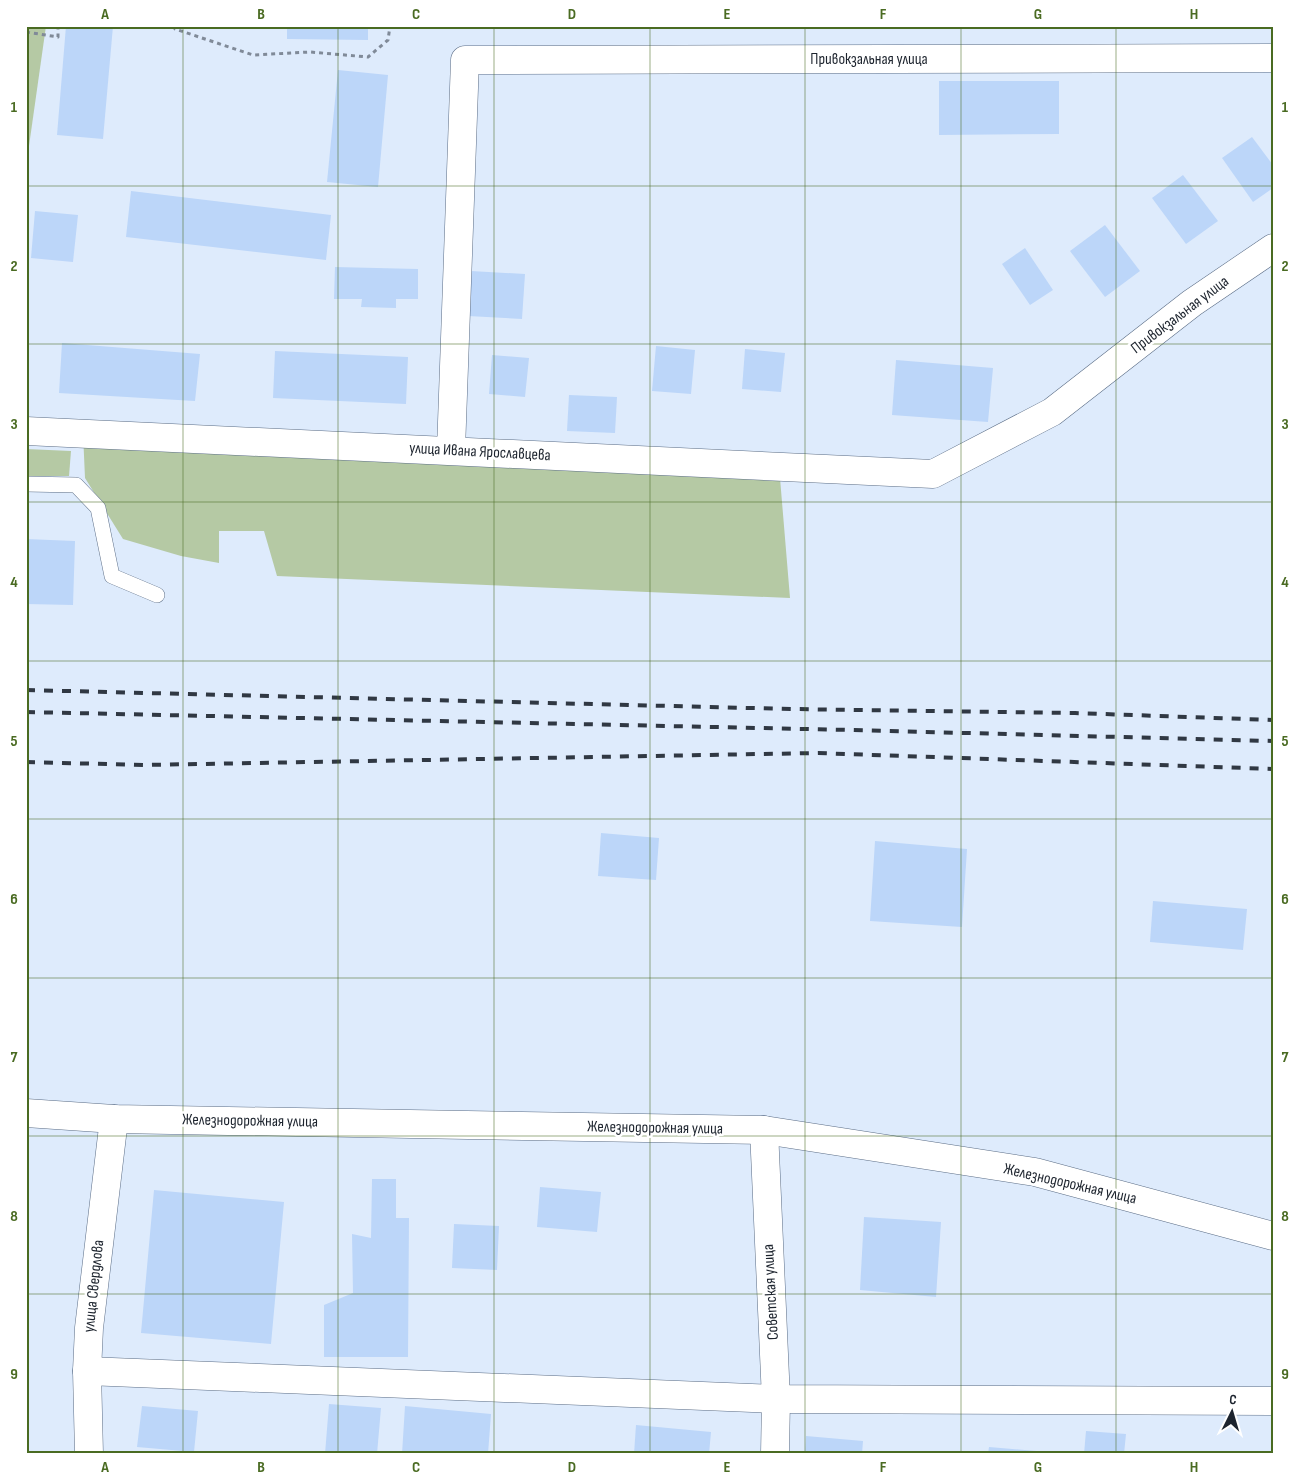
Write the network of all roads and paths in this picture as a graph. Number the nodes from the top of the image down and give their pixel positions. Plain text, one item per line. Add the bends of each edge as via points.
1 (58, 26) edge
2 (173, 26) edge
3 (390, 26) edge
4 (26, 32) edge
5 (1273, 58) edge
6 (1273, 248) edge
7 (28, 429) edge
8 (451, 450) junction
9 (933, 474) joint
10 (26, 484) edge
11 (157, 595) dead end
12 (26, 1113) edge
13 (114, 1119) junction
14 (764, 1130) junction
15 (1273, 1236) edge
16 (87, 1371) junction
17 (776, 1399) junction
18 (1273, 1400) edge
19 (89, 1454) edge
20 (775, 1454) edge

1 - 4 path via 58,36
2 - 3 path via 253,55 310,52 368,57 388,40
5 - 8 street, Привокзальная улица via 465,60
6 - 9 street, Привокзальная улица via 1192,302 1052,412
7 - 8 street, улица Ивана Ярославцева
8 - 9 street, улица Ивана Ярославцева
10 - 11 lane via 76,484 98,508 112,576
12 - 13 street, Железнодорожная улица
13 - 14 street, Железнодорожная улица
13 - 16 street, улица Свердлова via 89,1328
14 - 15 street, Железнодорожная улица via 1035,1172
14 - 17 street, Советская улица
16 - 17 street
16 - 19 street, улица Свердлова
17 - 18 street
17 - 20 street, Советская улица

